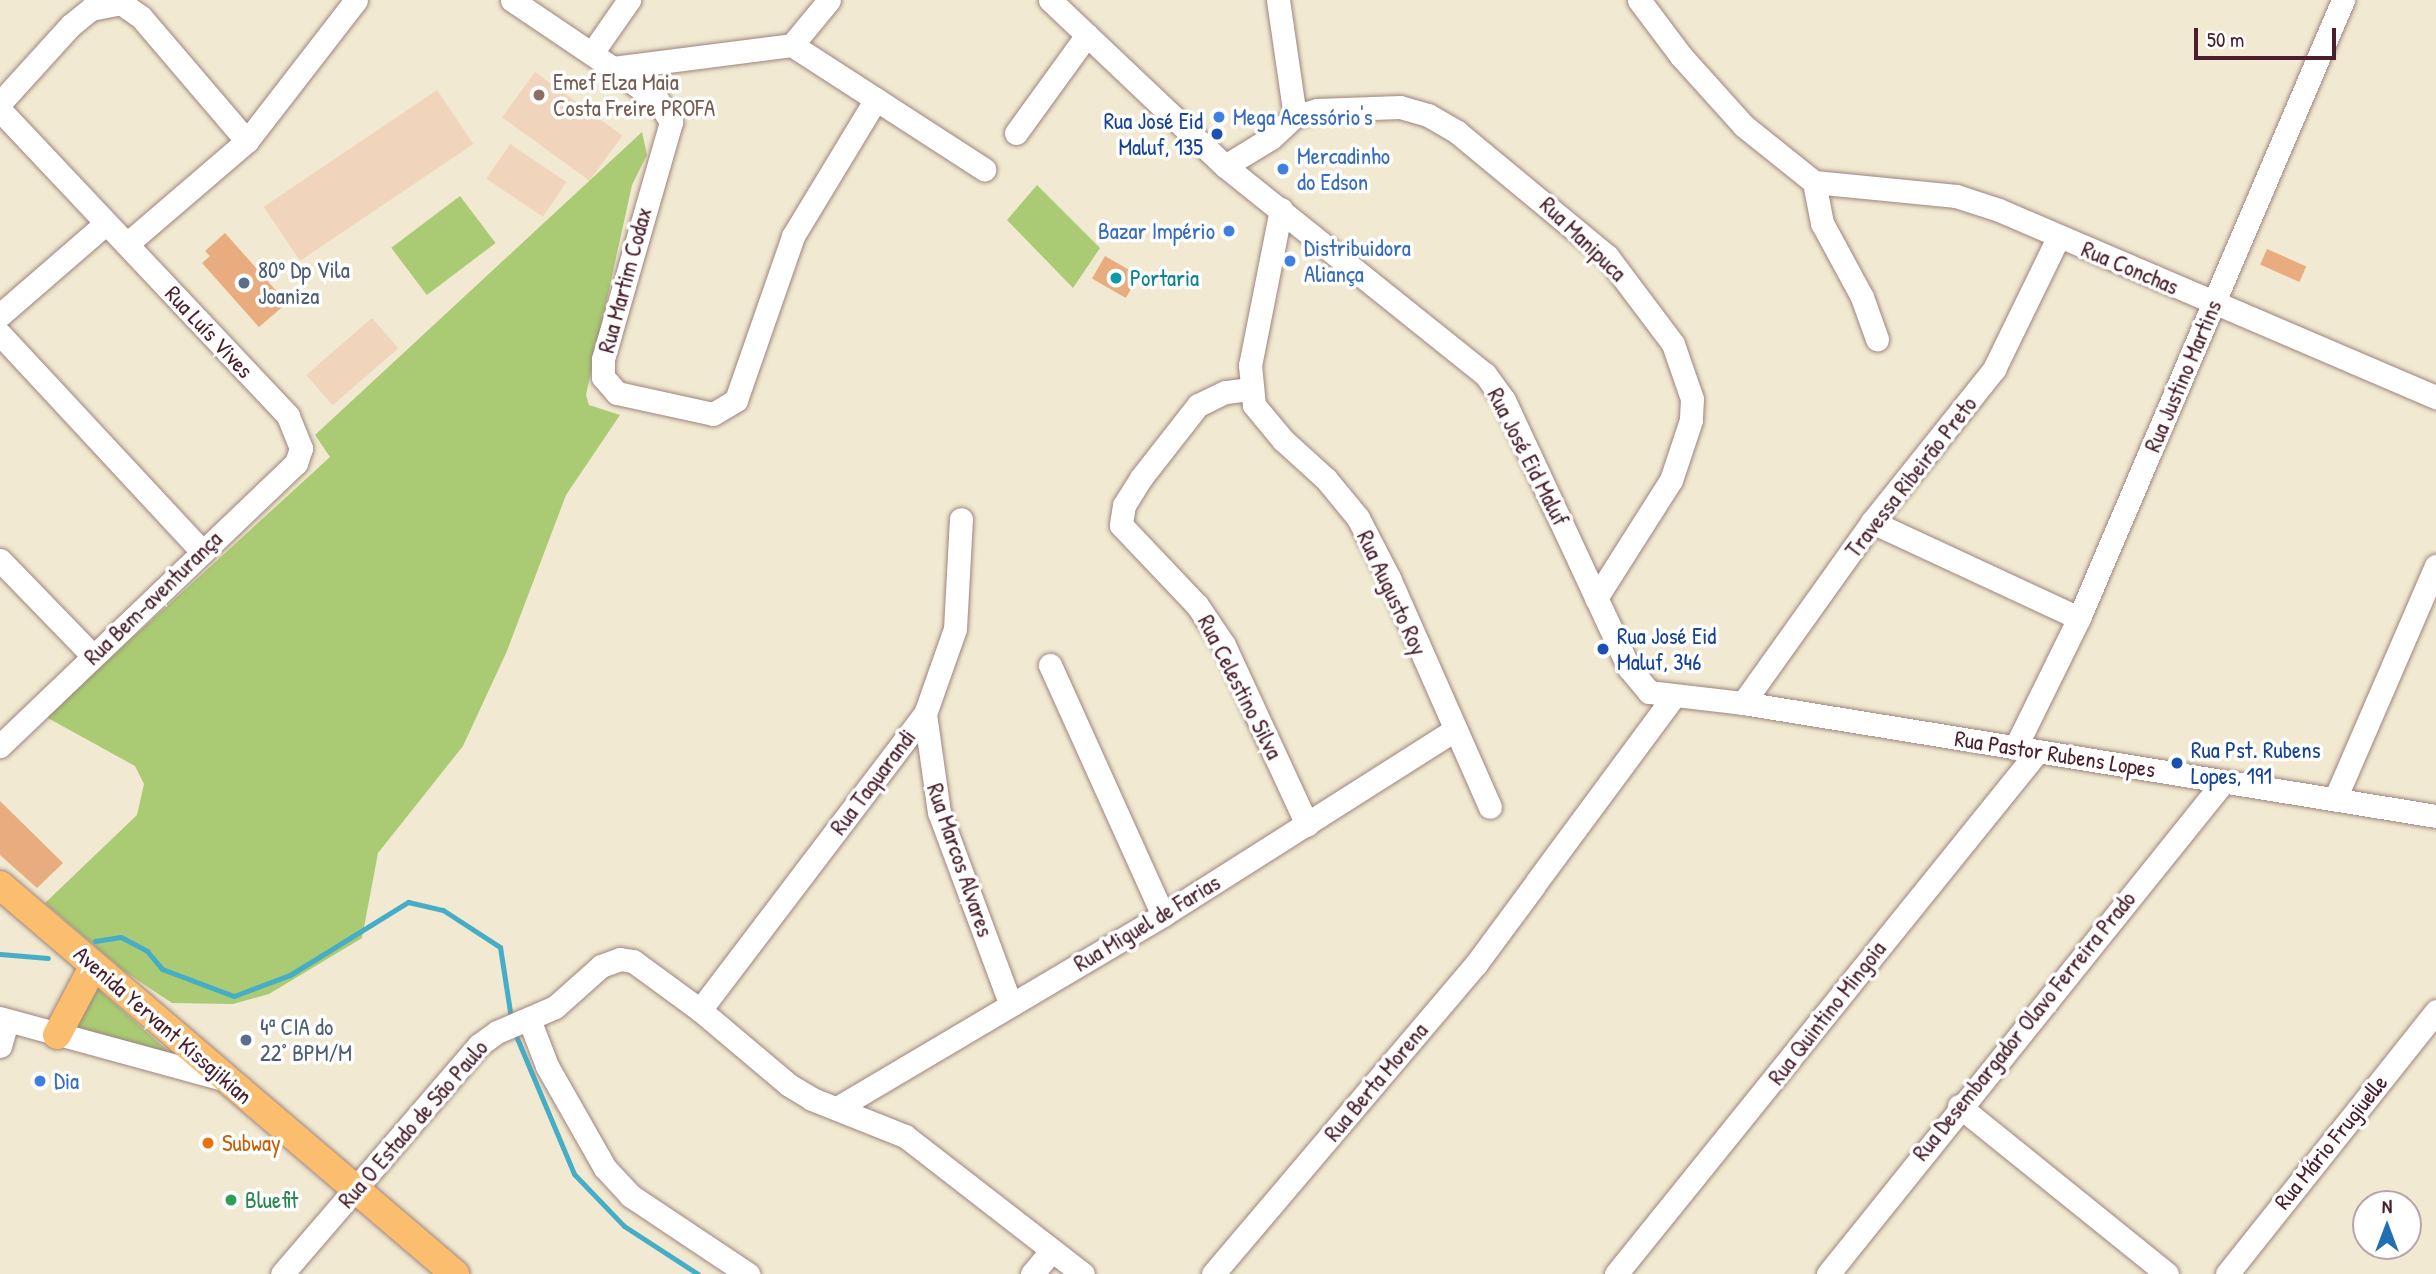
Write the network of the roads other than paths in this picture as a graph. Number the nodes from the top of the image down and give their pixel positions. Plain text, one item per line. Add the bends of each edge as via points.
1 (356, 0) edge
2 (512, 0) edge
3 (629, 0) edge
4 (829, 0) edge
5 (1050, 0) edge
6 (1278, 0) edge
7 (1639, 0) edge
8 (2343, 0) edge
9 (1087, 34) junction
10 (792, 45) junction
11 (592, 53) junction
12 (613, 68) junction
13 (876, 99) junction
14 (0, 103) edge
15 (0, 110) edge
16 (1295, 116) junction
17 (1016, 132) dead end
18 (247, 141) junction
19 (1225, 166) junction
20 (984, 169) dead end
21 (1814, 182) junction
22 (1282, 209) junction
23 (106, 224) junction
24 (2058, 238) junction
25 (128, 243) junction
26 (2214, 303) junction
27 (0, 315) edge
28 (0, 334) edge
29 (1877, 339) dead end
30 (1252, 397) junction
31 (2436, 397) edge
32 (301, 448) joint
33 (961, 519) dead end
34 (1872, 522) junction
35 (201, 550) junction
36 (0, 560) edge
37 (2436, 566) edge
38 (1596, 598) junction
39 (2079, 618) junction
40 (93, 656) junction
41 (1050, 665) dead end
42 (1674, 697) junction
43 (1743, 703) junction
44 (925, 714) junction
45 (1453, 731) junction
46 (0, 747) edge
47 (2026, 750) junction
48 (2224, 781) junction
49 (2335, 799) junction
50 (1490, 807) dead end
51 (2436, 816) edge
52 (1307, 825) junction
53 (0, 885) edge
54 (1163, 915) junction
55 (93, 967) junction
56 (1010, 1003) junction
57 (700, 1010) junction
58 (2436, 1011) edge
59 (4, 1019) edge
60 (524, 1021) junction
61 (57, 1035) junction
62 (0, 1046) edge
63 (223, 1079) junction
64 (1959, 1106) junction
65 (836, 1108) junction
66 (356, 1191) junction
67 (1052, 1250) junction
68 (282, 1274) edge
69 (455, 1274) edge
70 (748, 1274) edge
71 (1032, 1274) edge
72 (1083, 1274) edge
73 (1213, 1274) edge
74 (1616, 1274) edge
75 (1828, 1274) edge
76 (2167, 1274) edge
77 (2227, 1274) edge

1 - 18 street
2 - 11 street
3 - 11 street
4 - 10 street
5 - 9 street, Rua José Eid Maluf
6 - 16 street
7 - 21 street via 1744,126
8 - 26 street, Rua Justino Martins
9 - 17 street
9 - 19 street, Rua José Eid Maluf
10 - 12 street
10 - 13 street
11 - 12 street
12 - 13 street, Rua Martim Codax via 658,101 671,129 620,295 603,359 603,377 617,393 713,414 736,400 793,236
13 - 20 street
14 - 18 street via 71,25 91,9 121,3 141,17
15 - 23 street, Rua Luís Vives
16 - 19 street via 1271,138
16 - 38 street, Rua Manipuca via 1317,110 1400,107 1428,115 1457,132 1607,256 1673,344 1692,399 1686,444 1671,480
18 - 25 street
19 - 22 street, Rua José Eid Maluf
21 - 24 street, Rua Conchas via 1955,196
21 - 29 street via 1819,215 1862,296
22 - 30 street via 1250,365
22 - 38 street, Rua José Eid Maluf via 1485,374 1504,400
23 - 25 street, Rua Luís Vives
23 - 27 street
24 - 26 street, Rua Conchas
24 - 34 street, Travessa Ribeirão Preto via 1994,369
25 - 32 street, Rua Luís Vives via 288,416
26 - 31 street, Rua Conchas
26 - 39 street, Rua Justino Martins
28 - 35 street
30 - 45 street, Rua Augusto Roy via 1283,440 1326,479 1357,518 1389,578
30 - 52 street, Rua Celestino Silva via 1225,392 1198,405 1141,478 1124,505 1121,525 1197,605 1224,645
32 - 35 street, Rua Bem-aventurança via 296,463
33 - 44 street, Rua Taquarandi via 954,629
34 - 39 street
34 - 43 street, Travessa Ribeirão Preto
35 - 40 street, Rua Bem-aventurança
36 - 40 street
37 - 49 street
38 - 42 street, Rua José Eid Maluf via 1637,680 1649,692
39 - 47 street, Rua Justino Martins
40 - 46 street, Rua Bem-aventurança
41 - 54 street
42 - 43 street, Rua Pastor Rubens Lopes
42 - 73 street, Rua Berta Morena via 1476,964
43 - 47 street, Rua Pastor Rubens Lopes
44 - 56 street, Rua Marcos Alvares via 939,812
44 - 57 street, Rua Taquarandi
45 - 50 street, Rua Augusto Roy
45 - 52 street, Rua Miguel de Farias
47 - 48 street, Rua Pastor Rubens Lopes
47 - 74 street, Rua Quintino Mingoia
48 - 49 street, Rua Pastor Rubens Lopes
48 - 64 street, Rua Desembargador Olavo Ferreira Prado
49 - 51 street, Rua Pastor Rubens Lopes
52 - 54 street, Rua Miguel de Farias
53 - 55 main road, Avenida Yervant Kissajikian
54 - 56 street, Rua Miguel de Farias
55 - 61 main road
55 - 63 main road, Avenida Yervant Kissajikian
56 - 65 street, Rua Miguel de Farias
57 - 60 street, Rua O Estado de São Paulo via 633,961 601,966 555,1007
57 - 65 street via 789,1085
58 - 77 street, Rua Mário Frugiuelle
59 - 61 street
59 - 62 street
60 - 66 street, Rua O Estado de São Paulo via 479,1045
60 - 70 street via 605,1168 631,1196
61 - 63 street
63 - 66 main road, Avenida Yervant Kissajikian
64 - 75 street, Rua Desembargador Olavo Ferreira Prado
64 - 76 street
65 - 67 street via 905,1136
66 - 68 street, Rua O Estado de São Paulo
66 - 69 main road, Avenida Yervant Kissajikian
67 - 71 street
67 - 72 street

